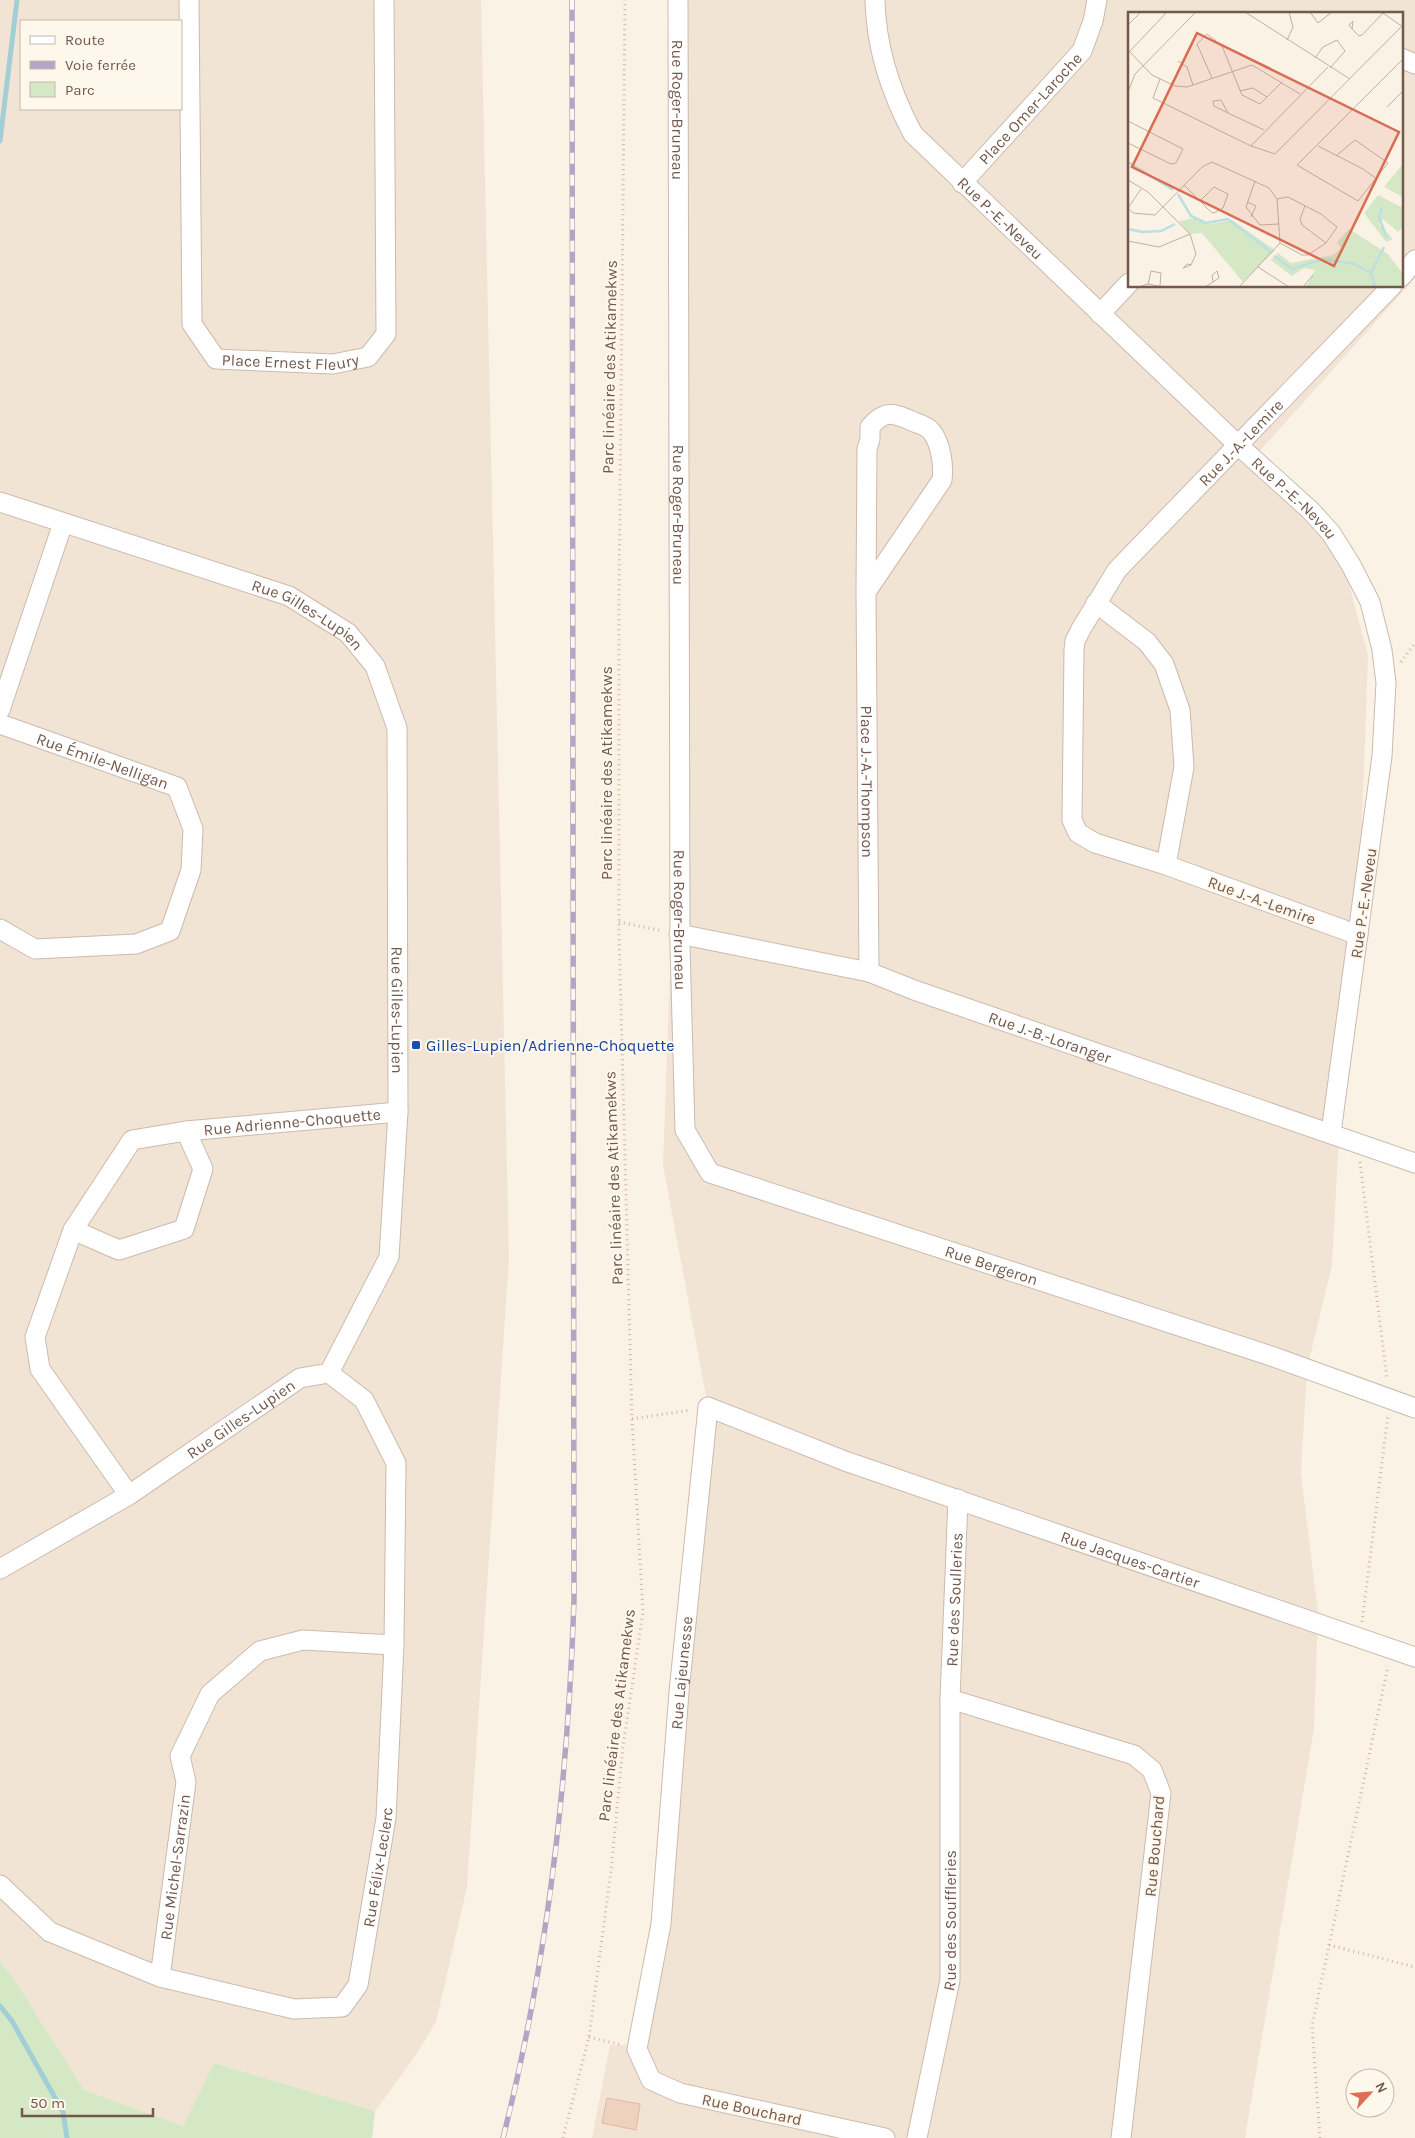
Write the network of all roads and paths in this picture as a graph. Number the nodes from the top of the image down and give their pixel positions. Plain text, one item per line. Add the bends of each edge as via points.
1 (189, 0) edge
2 (384, 0) edge
3 (625, 0) edge
4 (678, 0) edge
5 (875, 0) edge
6 (1096, 0) edge
7 (1402, 58) edge
8 (1415, 64) edge
9 (962, 182) junction
10 (1415, 260) edge
11 (1402, 276) edge
12 (1128, 284) edge
13 (1390, 288) edge
14 (1100, 314) junction
15 (1238, 445) junction
16 (0, 502) edge
17 (63, 523) junction
18 (866, 592) junction
19 (1096, 603) junction
20 (0, 710) edge
21 (0, 724) edge
22 (1166, 865) junction
23 (619, 922) junction
24 (0, 929) edge
25 (679, 934) junction
26 (1358, 935) junction
27 (869, 972) junction
28 (682, 1030) joint
29 (398, 1112) junction
30 (186, 1131) junction
31 (1331, 1133) junction
32 (1415, 1163) edge
33 (73, 1230) junction
34 (329, 1373) junction
35 (708, 1407) junction
36 (1415, 1408) edge
37 (632, 1419) junction
38 (129, 1495) junction
39 (958, 1500) junction
40 (0, 1569) edge
41 (394, 1645) junction
42 (1392, 1649) junction
43 (1415, 1657) edge
44 (950, 1699) junction
45 (0, 1885) edge
46 (1329, 1945) junction
47 (1415, 1966) edge
48 (160, 1977) junction
49 (588, 2037) junction
50 (637, 2049) junction
51 (563, 2138) edge
52 (885, 2138) edge
53 (917, 2138) edge
54 (1121, 2138) edge
55 (1320, 2138) edge

1 - 2 street, Place Ernest Fleury via 192,324 216,359 333,364 368,357 386,334
3 - 23 path, Parc linéaire des Atikamekws
4 - 25 street, Rue Roger-Bruneau
5 - 9 street, Rue P.-E.-Neveu via 876,30 896,102 913,134
6 - 9 street, Place Omer-Laroche via 1093,21 1082,51
7 - 8 street
9 - 14 street, Rue P.-E.-Neveu
10 - 11 street
12 - 14 street
13 - 15 street, Rue J.-A.-Lemire
14 - 15 street, Rue P.-E.-Neveu
15 - 19 street, Rue J.-A.-Lemire via 1117,570
15 - 26 street, Rue P.-E.-Neveu via 1331,532 1370,602 1382,650 1386,683 1382,756
16 - 17 street, Rue Gilles-Lupien
17 - 20 street
17 - 29 street, Rue Gilles-Lupien via 289,596 348,632 375,666 397,728
18 - 18 street, Place J.-A.-Thompson via 942,480 938,444 931,430 902,416 879,416 870,427
18 - 27 street, Place J.-A.-Thompson
19 - 22 street via 1135,630 1164,664 1180,710 1184,767
19 - 22 street, Rue J.-A.-Lemire via 1075,641 1072,820 1078,833 1095,843
21 - 24 street, Rue Émile-Nelligan via 177,787 193,829 191,870 170,931 136,944 35,949
22 - 26 street, Rue J.-A.-Lemire
23 - 25 path
23 - 37 path, Parc linéaire des Atikamekws
25 - 27 street, Rue J.-B.-Loranger
25 - 28 street, Rue Roger-Bruneau
26 - 31 street, Rue P.-E.-Neveu
27 - 31 street, Rue J.-B.-Loranger
28 - 36 street, Rue Bergeron via 685,1130 710,1173 1271,1356
29 - 30 street, Rue Adrienne-Choquette
29 - 34 street, Rue Gilles-Lupien via 389,1257
30 - 33 street, Rue Adrienne-Choquette via 132,1140
30 - 33 street, Rue Adrienne-Choquette via 203,1169 184,1229 119,1250
31 - 32 street, Rue J.-B.-Loranger
33 - 38 street, Rue Adrienne-Choquette via 34,1336 40,1368
34 - 38 street, Rue Gilles-Lupien via 300,1378
34 - 41 street, Rue Félix-Leclerc via 364,1400 396,1463
35 - 37 path
35 - 39 street, Rue Jacques-Cartier
35 - 50 street, Rue Lajeunesse via 679,1692 661,1924
37 - 49 path, Parc linéaire des Atikamekws via 642,1612
38 - 40 street, Rue Gilles-Lupien
39 - 42 street, Rue Jacques-Cartier
39 - 44 street, Rue des Soulleries
41 - 48 street, Rue Michel-Sarrazin via 303,1640 260,1651 210,1694 180,1756 186,1782
41 - 48 street, Rue Félix-Leclerc via 386,1818 358,1985 342,2007 294,2008
42 - 43 street, Rue Jacques-Cartier
42 - 46 path
44 - 53 street, Rue des Souffleries via 950,1980
44 - 54 street, Rue Bouchard via 1134,1755 1152,1770 1158,1785 1161,1793
45 - 48 street, Rue Félix-Leclerc via 50,1932
46 - 47 path
46 - 55 path via 1312,2026
49 - 50 path
49 - 51 path, Parc linéaire des Atikamekws
50 - 52 street, Rue Bouchard via 651,2080 680,2093

